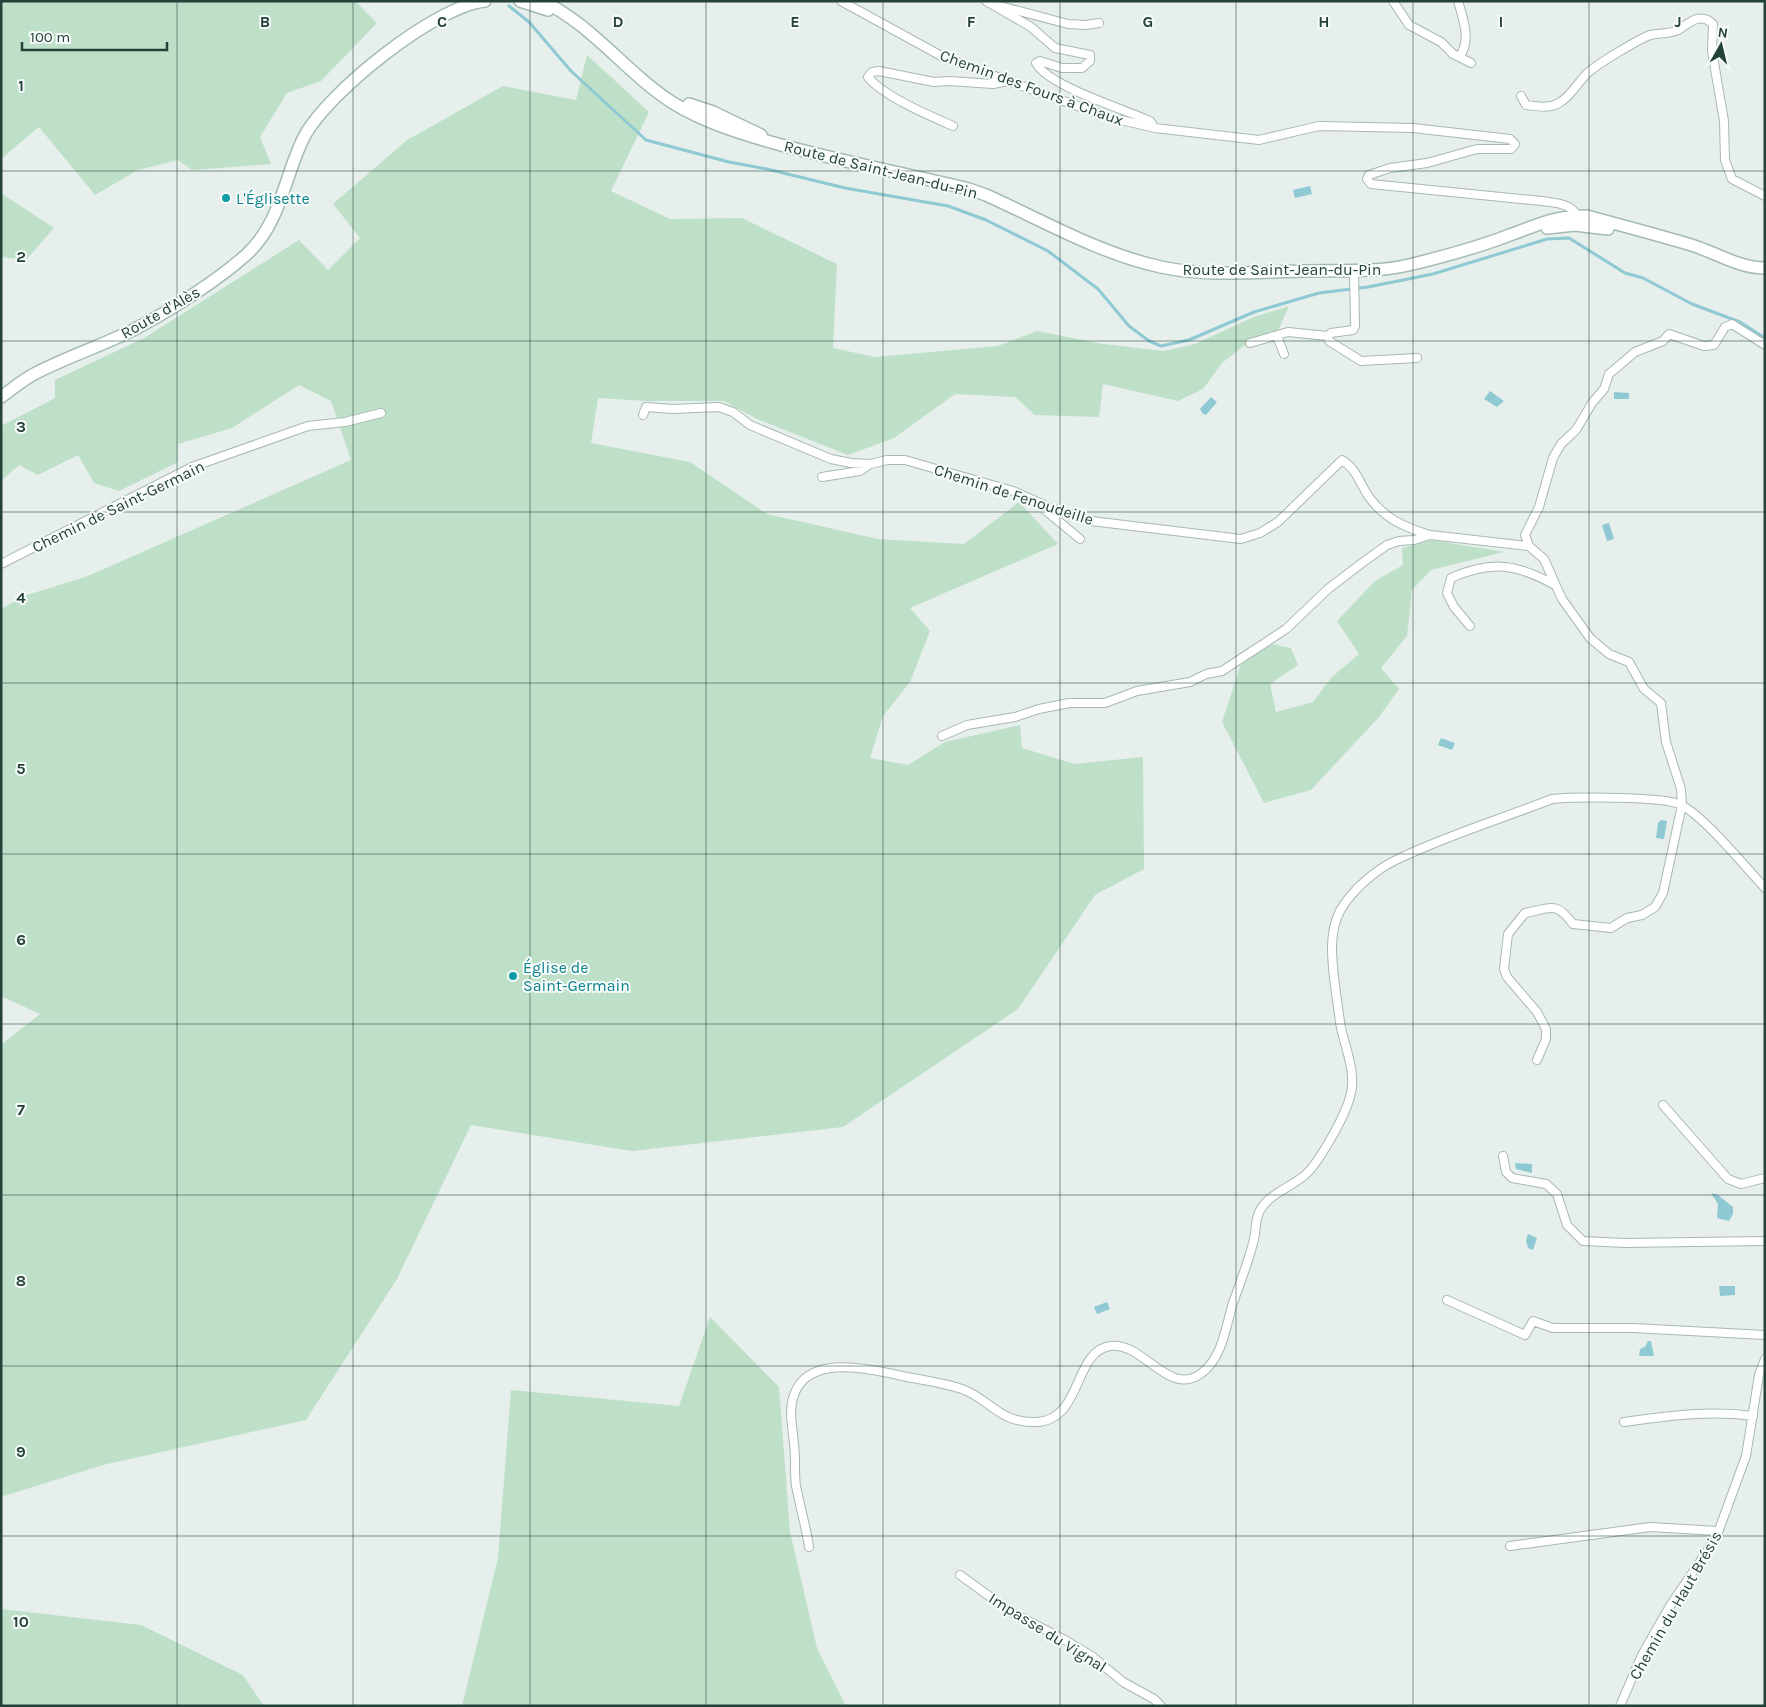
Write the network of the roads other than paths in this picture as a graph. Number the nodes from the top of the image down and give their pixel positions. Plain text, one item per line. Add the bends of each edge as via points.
1 (456, 1) edge
2 (485, 1) edge
3 (520, 1) edge
4 (542, 1) edge
5 (841, 1) edge
6 (986, 1) edge
7 (1393, 1) edge
8 (1458, 1) edge
9 (995, 5) junction
10 (1099, 23) dead end
11 (581, 26) junction
12 (417, 31) junction
13 (1459, 57) junction
14 (1472, 63) dead end
15 (1008, 81) junction
16 (1521, 96) dead end
17 (953, 126) dead end
18 (1155, 128) junction
19 (1765, 196) edge
20 (1577, 216) junction
21 (1651, 235) junction
22 (1508, 236) junction
23 (1765, 268) edge
24 (1354, 270) junction
25 (1277, 336) junction
26 (1328, 336) junction
27 (1250, 343) dead end
28 (1765, 345) edge
29 (1284, 354) dead end
30 (1417, 358) dead end
31 (1, 396) edge
32 (381, 413) dead end
33 (644, 414) dead end
34 (871, 464) junction
35 (822, 477) dead end
36 (1042, 504) junction
37 (1430, 535) junction
38 (1080, 539) dead end
39 (1529, 546) junction
40 (1, 564) edge
41 (1555, 585) junction
42 (1470, 626) dead end
43 (942, 736) dead end
44 (1682, 805) junction
45 (1765, 888) edge
46 (1537, 1060) dead end
47 (1663, 1106) dead end
48 (1503, 1156) dead end
49 (1765, 1178) edge
50 (1765, 1241) edge
51 (1447, 1300) dead end
52 (1765, 1335) edge
53 (1765, 1359) edge
54 (1753, 1416) junction
55 (1624, 1422) dead end
56 (1718, 1531) junction
57 (1510, 1546) dead end
58 (809, 1547) dead end
59 (960, 1575) dead end
60 (1161, 1706) edge
61 (1620, 1706) edge

1 - 12 main road via 425,21
2 - 12 main road via 459,8
3 - 11 main road, Route de Saint-Jean-du-Pin
4 - 11 main road, Route de Saint-Jean-du-Pin
5 - 15 street, Chemin des Fours à Chaux via 945,58
6 - 9 street
7 - 13 street via 1409,25 1441,42
8 - 13 street via 1466,37 1464,51
9 - 10 street via 1068,24
9 - 18 street via 1031,27 1055,48 1090,55 1090,61 1082,68 1062,68 1040,61 1036,63 1041,72 1150,121
11 - 24 main road, Route de Saint-Jean-du-Pin via 648,86 665,97 713,112 773,142 800,151 978,192 1114,252 1162,267 1204,272
12 - 31 main road, Route d'Alès via 373,63 318,117 305,136 276,214 266,233 247,254 216,279 133,329 34,374
13 - 14 street
15 - 17 street via 975,85 934,82 879,71 868,77 893,95
15 - 18 street, Chemin des Fours à Chaux via 1108,117
16 - 19 street via 1526,105 1548,107 1558,104 1590,71 1649,36 1680,29 1687,21 1698,18 1709,20 1713,24 1712,51 1724,121 1725,160 1732,179
18 - 20 street, Chemin des Fours à Chaux via 1259,140 1319,126 1413,128 1510,139 1515,144 1511,149 1477,149 1427,163 1390,168 1369,175 1367,179 1371,184 1550,202 1566,205 1575,210
20 - 21 main road, Route de Saint-Jean-du-Pin
20 - 22 main road, Route de Saint-Jean-du-Pin via 1537,224
21 - 22 main road, Route de Saint-Jean-du-Pin via 1575,225
21 - 23 main road, Route de Saint-Jean-du-Pin via 1689,244 1747,266
22 - 24 main road, Route de Saint-Jean-du-Pin via 1405,266
24 - 26 street via 1355,326 1353,330
25 - 26 street via 1296,332
25 - 27 street
25 - 29 street
26 - 30 street via 1329,341 1360,361
28 - 39 street via 1732,324 1725,327 1714,345 1704,346 1669,334 1663,341 1635,352 1616,368 1576,430 1561,444 1553,458 1539,507 1525,535
32 - 40 street, Chemin de Saint-Germain via 345,422 308,426 192,467
33 - 34 street, Chemin de Fenoudeille via 646,407 719,407 733,412 750,425 831,459
34 - 35 street via 860,471
34 - 36 street, Chemin de Fenoudeille via 905,460 1013,491
36 - 37 street, Chemin de Fenoudeille via 1091,521 1240,539 1260,533 1278,522 1342,460 1355,472 1382,513 1400,525
36 - 38 street
37 - 39 street
37 - 43 street via 1387,545 1328,589 1286,629 1222,671 1190,682 1137,691 1105,703 1069,703 967,725
39 - 41 street via 1544,560
41 - 42 street via 1530,572 1508,566 1488,566 1451,578 1447,593
41 - 44 street via 1590,638 1609,654 1629,662 1644,689 1661,704 1666,742 1681,790
44 - 45 street via 1697,816
44 - 46 street via 1663,892 1655,907 1611,928 1573,924 1557,908 1525,913 1508,934 1504,969 1507,978 1538,1012 1546,1029 1546,1039
44 - 58 street via 1575,797 1552,799 1393,861 1362,884 1340,910 1333,929 1333,970 1341,1027 1351,1067 1352,1091 1347,1107 1307,1174 1264,1204 1258,1215 1254,1240 1221,1344 1206,1370 1193,1379 1181,1379 1158,1371 1127,1347 1109,1346 1096,1352 1061,1414 1040,1422 1020,1421 995,1411 965,1390 901,1376 847,1367 824,1370 805,1378 794,1394 791,1412 796,1485
47 - 49 street via 1728,1179 1742,1184
48 - 50 street via 1506,1172 1512,1178 1546,1184 1556,1194 1567,1225 1583,1241
51 - 52 street via 1525,1335 1534,1321 1553,1328 1633,1328
53 - 54 street, Chemin du Haut Brésis
54 - 55 street via 1697,1413
54 - 56 street, Chemin du Haut Brésis via 1741,1475
56 - 57 street via 1650,1527
56 - 61 street, Chemin du Haut Brésis via 1642,1655
59 - 60 street, Impasse du Vignal via 1011,1612 1093,1657 1123,1682

